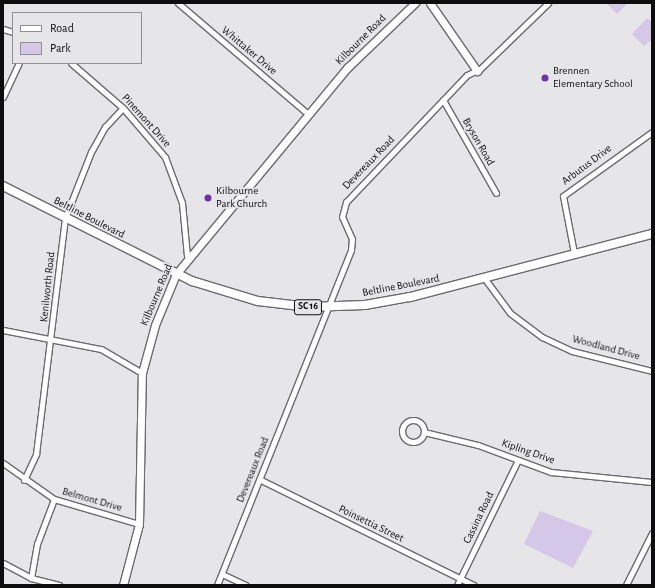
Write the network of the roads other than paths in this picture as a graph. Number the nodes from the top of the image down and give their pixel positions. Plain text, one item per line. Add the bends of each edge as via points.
1 (188, 3) edge
2 (415, 3) edge
3 (430, 3) edge
4 (548, 3) edge
5 (179, 4) edge
6 (19, 64) edge
7 (71, 64) edge
8 (477, 71) junction
9 (3, 97) edge
10 (443, 100) junction
11 (123, 108) junction
12 (308, 114) junction
13 (652, 132) edge
14 (3, 186) edge
15 (496, 193) dead end
16 (65, 218) junction
17 (652, 234) edge
18 (631, 239) junction
19 (652, 240) edge
20 (574, 253) junction
21 (187, 256) junction
22 (176, 274) junction
23 (485, 279) junction
24 (329, 308) junction
25 (3, 330) edge
26 (52, 339) junction
27 (652, 371) edge
28 (142, 373) junction
29 (424, 432) junction
30 (518, 460) junction
31 (3, 464) edge
32 (24, 480) junction
33 (261, 480) junction
34 (652, 482) edge
35 (54, 499) junction
36 (139, 524) junction
37 (652, 534) edge
38 (3, 564) edge
39 (222, 574) junction
40 (31, 578) junction
41 (460, 579) junction
42 (59, 585) edge
43 (123, 585) edge
44 (217, 585) edge
45 (246, 585) edge
46 (458, 585) edge
47 (473, 585) edge
48 (626, 585) edge

1 - 5 street
2 - 12 street, Kilbourne Road via 358,58
3 - 8 street
4 - 8 street, Devereaux Road
5 - 12 street, Whittaker Drive
6 - 9 street
7 - 11 street, Pinemont Drive
8 - 10 street, Devereaux Road via 467,75
10 - 15 street, Bryson Road
10 - 24 street, Devereaux Road via 346,202 342,217 352,247
11 - 16 street, Kenilworth Road via 105,127 91,152
11 - 21 street, Pinemont Drive via 165,157 182,203
12 - 21 street, Kilbourne Road
13 - 20 street, Arbutus Drive via 563,196
14 - 16 main road, Beltline Boulevard / SC 16
16 - 22 main road, Beltline Boulevard / SC 16
16 - 26 street, Kenilworth Road
17 - 18 main road, SC 16
18 - 19 main road, SC 16
18 - 20 main road, Beltline Boulevard / SC 16
20 - 23 main road, Beltline Boulevard / SC 16
21 - 22 street, Kilbourne Road
22 - 24 main road, Beltline Boulevard / SC 16 via 258,301
22 - 28 street, Kilbourne Road via 155,326
23 - 24 main road, Beltline Boulevard / SC 16 via 387,302
23 - 27 street, Woodland Drive via 510,313 542,337 572,351
24 - 33 street, Devereaux Road
25 - 26 street
26 - 28 street via 101,349
26 - 32 street, Kenilworth Road via 36,454
28 - 36 street, Kilbourne Road
29 - 29 street, Kipling Drive via 416,442 407,441 401,432 408,421 416,420
29 - 30 street, Kipling Drive via 478,445
30 - 34 street, Kipling Drive via 551,472
30 - 41 street, Cassina Road
31 - 32 street, Belmont Drive
32 - 35 street, Belmont Drive
33 - 39 street, Devereaux Road
33 - 41 street, Poinsettia Street
35 - 36 street, Belmont Drive
35 - 40 street via 37,544
36 - 43 street, Kilbourne Road
37 - 48 street
38 - 40 street
39 - 44 street, Devereaux Road
39 - 45 street
40 - 42 street
41 - 46 street, Cassina Road
41 - 47 street, Poinsettia Street

